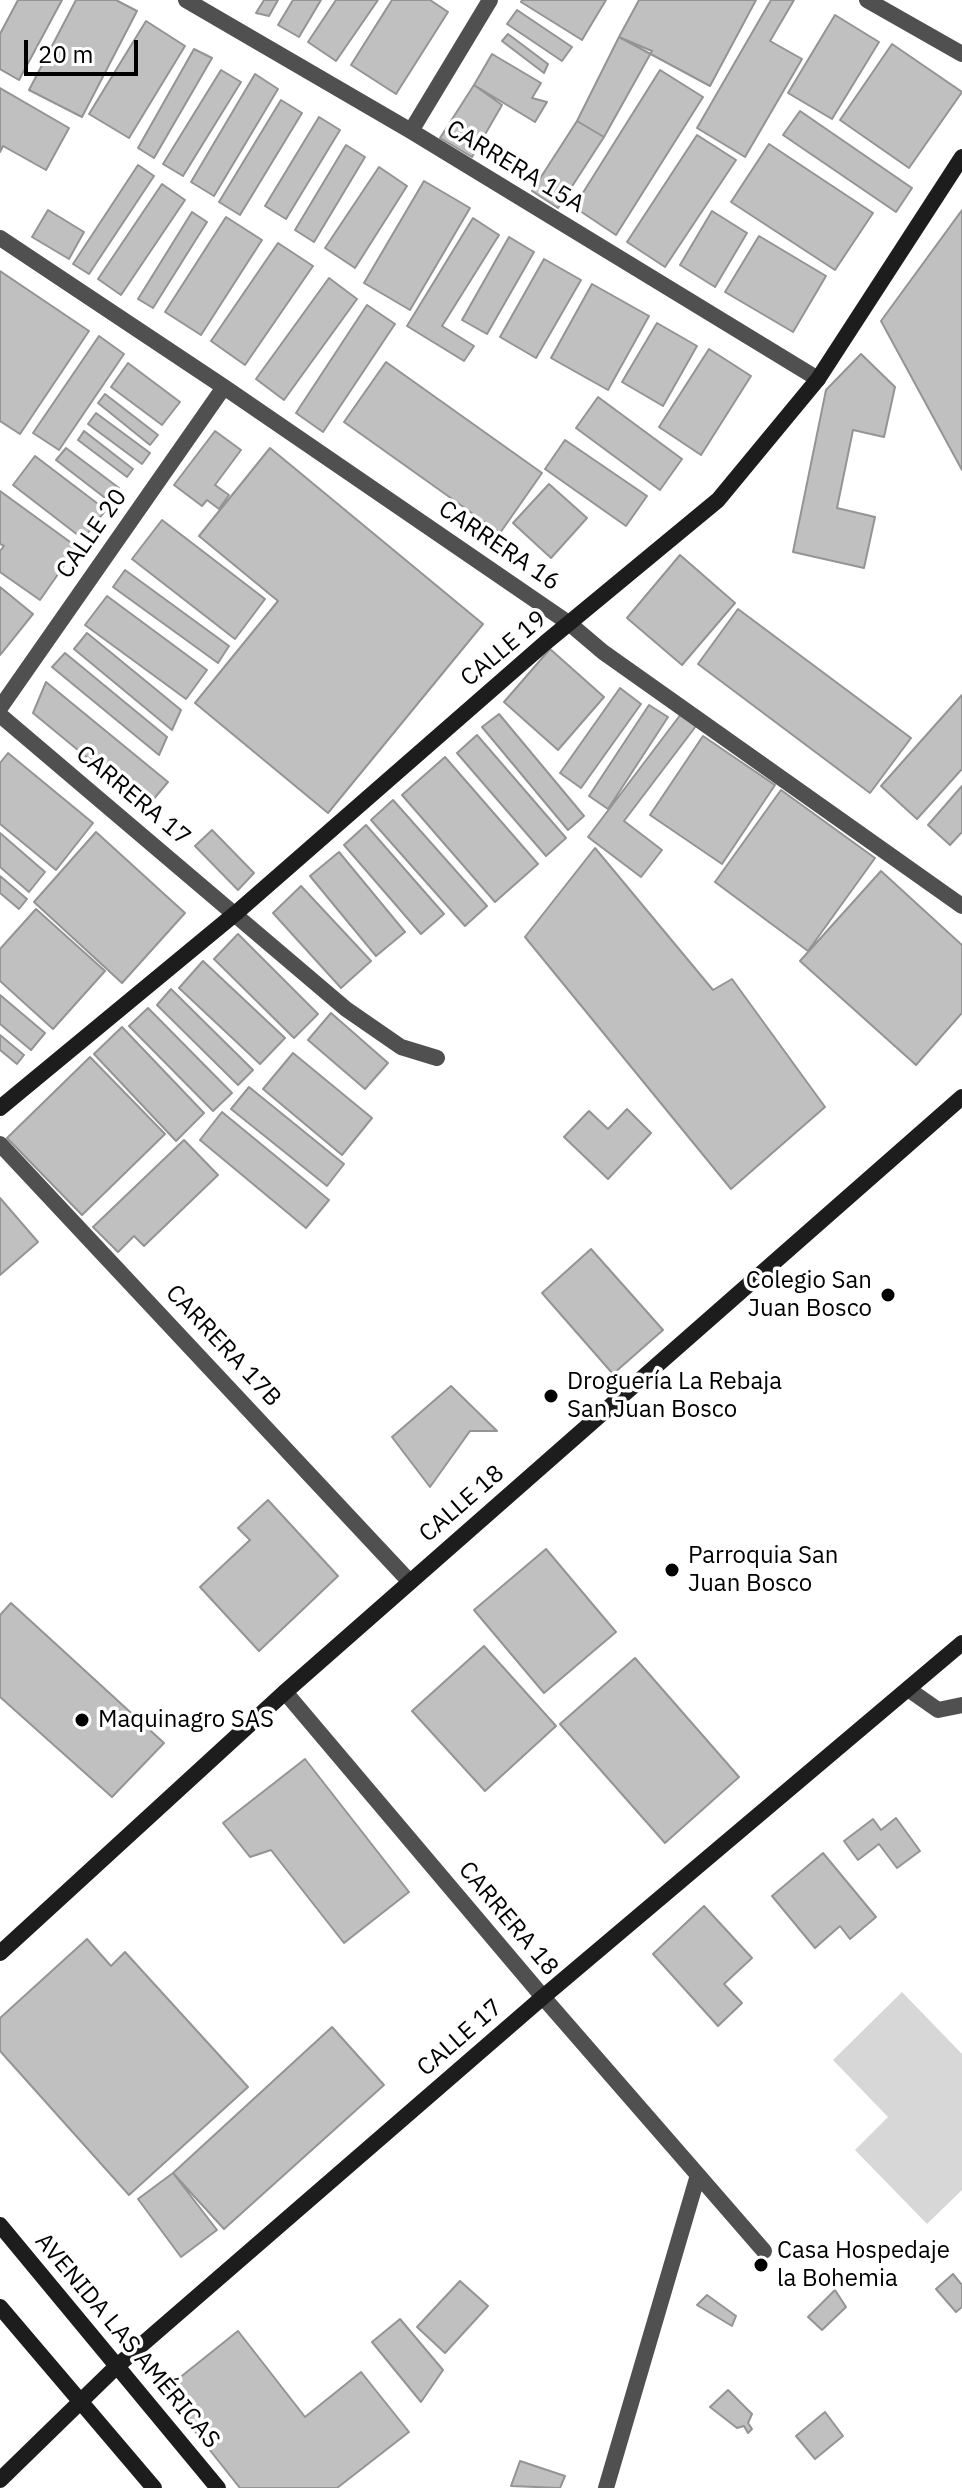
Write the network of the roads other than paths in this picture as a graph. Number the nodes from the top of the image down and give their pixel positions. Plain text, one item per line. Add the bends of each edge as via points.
1 (186, 0) edge
2 (490, 0) edge
3 (867, 0) edge
4 (962, 54) edge
5 (411, 131) junction
6 (962, 157) edge
7 (0, 238) edge
8 (818, 379) junction
9 (224, 387) junction
10 (570, 624) junction
11 (0, 708) edge
12 (0, 715) edge
13 (962, 906) edge
14 (236, 913) junction
15 (437, 1058) dead end
16 (962, 1097) edge
17 (0, 1108) edge
18 (0, 1144) edge
19 (410, 1582) junction
20 (962, 1643) edge
21 (908, 1689) junction
22 (285, 1692) junction
23 (962, 1705) edge
24 (0, 1953) edge
25 (543, 1997) junction
26 (698, 2175) junction
27 (0, 2225) edge
28 (764, 2251) dead end
29 (0, 2307) edge
30 (116, 2367) junction
31 (81, 2400) junction
32 (0, 2480) edge
33 (154, 2488) edge
34 (218, 2488) edge
35 (606, 2488) edge

1 - 5 street, CARRERA 15A
2 - 5 street
3 - 4 street
5 - 8 street, CARRERA 15A
6 - 8 street, CALLE 19
7 - 9 street, CARRERA 16
8 - 10 street, CALLE 19 via 718,500
9 - 10 street, CARRERA 16
9 - 11 street, CALLE 20
10 - 13 street, CARRERA 16
10 - 14 street, CALLE 19
12 - 14 street, CARRERA 17
14 - 15 street, CARRERA 17 via 346,1009 401,1047
14 - 17 street, CALLE 19
16 - 19 street, CALLE 18
18 - 19 street, CARRERA 17B
19 - 22 street, CALLE 18
20 - 21 street, CALLE 17
21 - 23 street via 938,1710
21 - 25 street, CALLE 17
22 - 24 street, CALLE 18
22 - 25 street, CARRERA 18
25 - 26 street, CARRERA 18
25 - 30 street, CALLE 17
26 - 28 street, CARRERA 18
26 - 35 street
27 - 30 street, AVENIDA LAS AMÉRICAS
29 - 31 street
30 - 31 street, CALLE 17
30 - 34 street, AVENIDA LAS AMÉRICAS
31 - 32 street, CALLE 17
31 - 33 street

